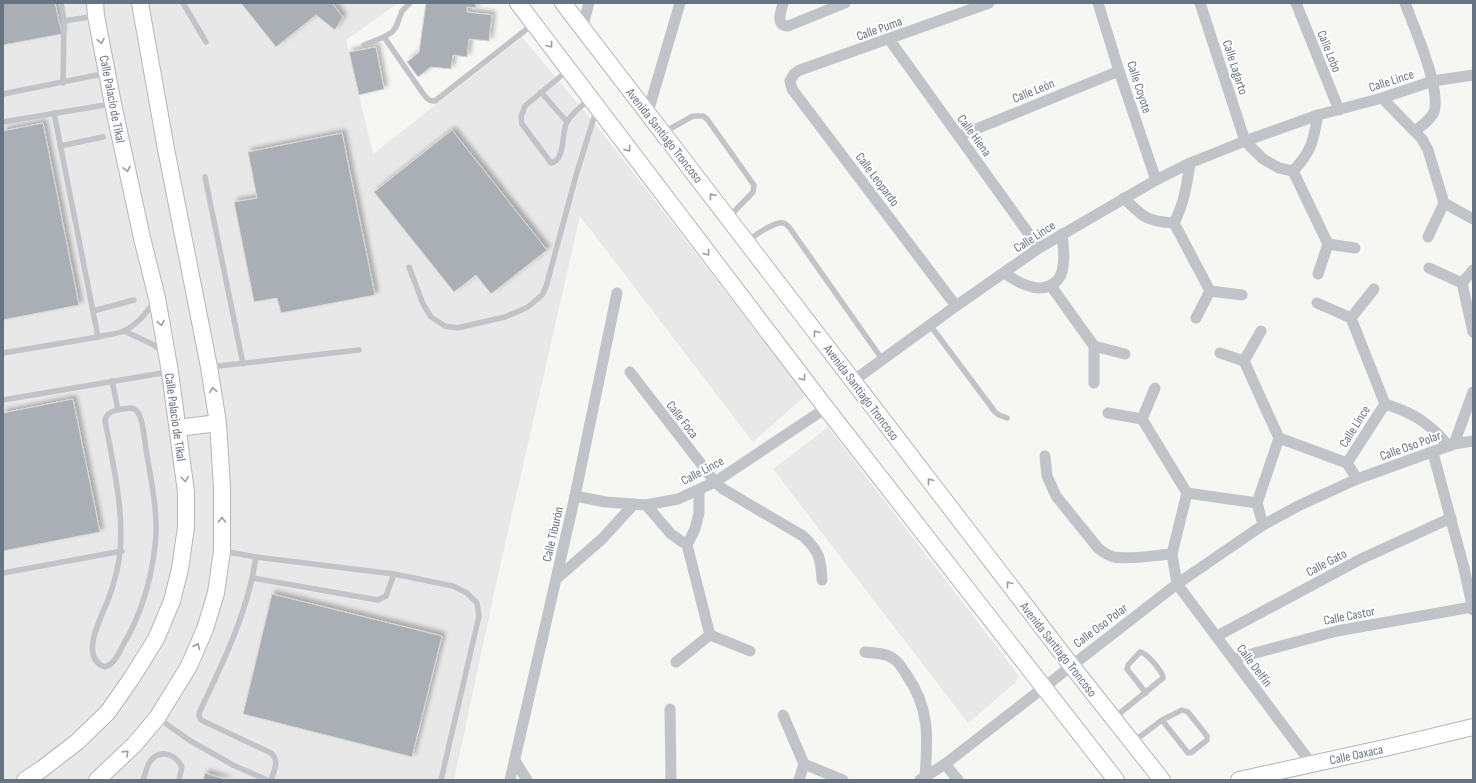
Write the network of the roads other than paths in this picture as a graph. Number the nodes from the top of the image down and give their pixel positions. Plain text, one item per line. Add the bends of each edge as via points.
1 (61, 3) edge
2 (140, 3) edge
3 (183, 3) edge
4 (410, 3) edge
5 (518, 3) edge
6 (563, 3) edge
7 (589, 3) edge
8 (680, 3) edge
9 (783, 3) edge
10 (845, 3) edge
11 (989, 3) edge
12 (1098, 3) edge
13 (1200, 3) edge
14 (1296, 3) edge
15 (1405, 3) edge
16 (96, 10) edge
17 (64, 21) junction
18 (534, 24) junction
19 (582, 28) junction
20 (384, 37) junction
21 (889, 39) junction
22 (206, 42) dead end
23 (364, 45) dead end
24 (568, 70) junction
25 (800, 70) joint
26 (1119, 71) junction
27 (107, 73) junction
28 (1473, 75) edge
29 (1433, 81) junction
30 (63, 83) junction
31 (541, 92) junction
32 (3, 94) edge
33 (1382, 98) junction
34 (594, 102) junction
35 (113, 104) junction
36 (1339, 110) junction
37 (648, 112) junction
38 (54, 113) junction
39 (1318, 115) junction
40 (3, 122) edge
41 (567, 122) junction
42 (1415, 131) junction
43 (663, 132) junction
44 (958, 136) junction
45 (103, 137) dead end
46 (1246, 141) junction
47 (60, 146) junction
48 (1190, 163) junction
49 (1293, 171) junction
50 (205, 177) dead end
51 (1156, 180) junction
52 (1124, 198) junction
53 (1444, 203) junction
54 (729, 217) junction
55 (1473, 219) edge
56 (1174, 223) junction
57 (1062, 234) junction
58 (1428, 237) dead end
59 (747, 242) junction
60 (1328, 244) junction
61 (1039, 248) junction
62 (1355, 248) dead end
63 (409, 268) dead end
64 (1429, 268) dead end
65 (1473, 270) edge
66 (1004, 273) junction
67 (1318, 274) dead end
68 (1462, 283) junction
69 (1051, 286) junction
70 (1374, 289) dead end
71 (1210, 291) junction
72 (617, 293) dead end
73 (1242, 295) dead end
74 (157, 298) junction
75 (134, 300) dead end
76 (1317, 303) dead end
77 (956, 306) junction
78 (93, 311) junction
79 (1196, 318) dead end
80 (1351, 318) junction
81 (930, 324) junction
82 (124, 331) junction
83 (1261, 331) dead end
84 (1473, 332) edge
85 (98, 336) junction
86 (1094, 346) junction
87 (359, 350) dead end
88 (3, 353) edge
89 (1220, 353) dead end
90 (166, 354) junction
91 (1125, 354) dead end
92 (882, 359) junction
93 (1244, 361) junction
94 (243, 364) junction
95 (209, 367) junction
96 (170, 372) junction
97 (630, 372) dead end
98 (112, 381) junction
99 (853, 381) junction
100 (1094, 383) dead end
101 (1155, 388) dead end
102 (1473, 392) edge
103 (3, 400) edge
104 (1385, 404) junction
105 (826, 408) junction
106 (118, 410) junction
107 (1108, 413) dead end
108 (1007, 418) dead end
109 (1142, 419) junction
110 (218, 423) junction
111 (178, 428) junction
112 (1279, 438) junction
113 (1473, 441) edge
114 (1452, 445) junction
115 (1433, 453) junction
116 (1045, 456) dead end
117 (1347, 463) junction
118 (1358, 479) junction
119 (715, 482) junction
120 (699, 490) junction
121 (1187, 493) junction
122 (575, 496) junction
123 (634, 504) junction
124 (1257, 504) junction
125 (646, 505) junction
126 (1451, 518) junction
127 (1263, 525) junction
128 (687, 545) junction
129 (122, 551) junction
130 (222, 551) junction
131 (1172, 554) junction
132 (256, 557) junction
133 (3, 573) edge
134 (394, 574) junction
135 (253, 578) junction
136 (556, 579) junction
137 (822, 580) dead end
138 (1177, 584) junction
139 (1473, 608) edge
140 (710, 635) junction
141 (1217, 636) junction
142 (750, 650) dead end
143 (865, 652) dead end
144 (1233, 659) junction
145 (676, 662) dead end
146 (1071, 665) junction
147 (1043, 687) junction
148 (1146, 694) junction
149 (670, 709) dead end
150 (783, 715) dead end
151 (158, 718) junction
152 (1114, 719) junction
153 (1162, 720) junction
154 (1473, 727) edge
155 (1133, 742) junction
156 (515, 761) junction
157 (1311, 763) junction
158 (804, 764) junction
159 (945, 764) junction
160 (923, 778) edge
161 (25, 780) edge
162 (97, 780) edge
163 (143, 780) edge
164 (179, 780) edge
165 (267, 780) edge
166 (271, 780) edge
167 (442, 780) edge
168 (510, 780) edge
169 (527, 780) edge
170 (671, 780) edge
171 (799, 780) edge
172 (843, 780) edge
173 (958, 780) edge
174 (1116, 780) edge
175 (1162, 780) edge
176 (1239, 780) edge

1 - 17 lane
2 - 95 main road
3 - 22 lane
4 - 20 lane via 400,14 396,27
5 - 18 main road
6 - 19 main road, Avenida Santiago Troncoso
7 - 19 street
8 - 37 street
9 - 10 street via 780,16 782,24 788,26
11 - 21 street, Calle Puma
12 - 26 street, Calle Coyote
13 - 46 street, Calle Lagarto
14 - 36 street, Calle Lobo
15 - 29 street
16 - 17 lane
16 -> 27 main road, Calle Palacio de Tikal
17 - 30 lane
18 - 20 lane via 435,101 428,100
18 -> 24 main road
19 - 37 main road, Avenida Santiago Troncoso
20 - 23 lane
21 - 25 street, Calle Puma
21 - 44 street, Calle Hiena
24 - 31 lane
24 - 34 main road
25 - 77 street, Calle Leopardo via 790,80 792,89
26 - 44 street, Calle León
26 - 51 street, Calle Coyote
27 - 30 lane
27 - 35 main road, Calle Palacio de Tikal
28 - 29 street, Calle Lince
29 - 33 street, Calle Lince
29 - 42 street via 1436,105 1433,114
30 - 32 lane
31 - 41 lane
31 - 41 lane via 525,106 521,117 522,124 551,163 556,161 560,152
33 - 36 street, Calle Lince
33 - 42 street
34 - 41 lane
34 - 63 lane via 542,295 528,307 505,317 457,328 445,326 431,317
34 -> 105 main road via 670,206
35 - 38 lane
35 -> 74 main road, Calle Palacio de Tikal
36 - 39 street, Calle Lince
37 - 43 main road, Avenida Santiago Troncoso
38 - 40 lane
38 - 47 lane
39 - 46 street, Calle Lince
39 - 49 street via 1312,145 1305,159
42 - 53 street via 1428,150
54 -> 43 main road, Avenida Santiago Troncoso
43 - 54 lane via 693,116 703,116 707,119 754,184 753,192
44 - 61 street, Calle Hiena
45 - 47 lane
46 - 48 street, Calle Lince
46 - 49 street via 1262,158 1279,168
47 - 78 lane
48 - 51 street, Calle Lince
48 - 56 street via 1184,200
49 - 60 street
50 - 94 lane
51 - 52 street, Calle Lince
52 - 56 street via 1142,216 1157,222
52 - 57 street, Calle Lince
53 - 55 street
53 - 58 street
54 - 59 main road, Avenida Santiago Troncoso
56 - 71 street
57 - 61 street, Calle Lince
57 - 69 street via 1063,268
59 - 92 lane via 779,222 789,227
99 -> 59 main road, Avenida Santiago Troncoso
60 - 62 street
60 - 67 street
61 - 66 street, Calle Lince
64 - 68 street
65 - 68 street
66 - 69 street via 1025,285 1037,288
66 - 77 street, Calle Lince
68 - 84 street
69 - 86 street
70 - 80 street
71 - 73 street
71 - 79 street
72 - 122 street, Calle Tiburón
74 - 82 lane via 145,314
74 -> 90 main road, Calle Palacio de Tikal
75 - 78 lane
76 - 80 street
77 - 81 street, Calle Lince
78 - 85 lane
80 - 104 street, Calle Lince
81 - 92 street, Calle Lince
81 - 108 lane via 995,412
82 - 85 lane
82 - 90 lane via 152,344
83 - 93 street
85 - 88 lane
86 - 91 street
86 - 100 street
87 - 94 lane
89 - 93 street
90 - 96 main road, Calle Palacio de Tikal
92 - 99 street, Calle Lince
93 - 112 street
94 - 95 lane
110 -> 95 main road
96 - 98 lane
96 - 111 main road, Calle Palacio de Tikal
97 - 119 street, Calle Foca
98 - 103 lane
98 - 106 lane
146 -> 99 main road, Avenida Santiago Troncoso
101 - 109 street
102 - 114 street
104 - 114 street, Calle Lince via 1404,410 1429,425
104 - 117 street, Calle Lince
105 - 119 street, Calle Lince
105 - 147 main road
106 - 129 lane via 109,413 105,420 120,514
106 - 129 lane via 132,408 139,413 155,506 155,546 149,581 139,613 114,662 105,667 100,666 93,654 94,634 109,598
107 - 109 street
109 - 121 street
110 - 111 main road
130 -> 110 main road
111 -> 161 main road, Calle Palacio de Tikal via 186,492 186,527 172,601 156,639 132,680 108,712 77,742
112 - 117 street
112 - 124 street
113 - 114 street, Calle Oso Polar
114 - 115 street, Calle Oso Polar
115 - 118 street, Calle Oso Polar
115 - 126 street
116 - 131 street via 1047,476 1056,496 1098,548 1114,557 1123,558
117 - 118 street
118 - 127 street, Calle Oso Polar
119 - 120 street, Calle Lince
119 - 137 street, Calle Foca via 803,536 815,547 821,562
120 - 125 street, Calle Lince
120 - 128 street via 699,512 695,529
121 - 124 street
121 - 131 street
122 - 123 street, Calle Lince
122 - 136 street, Calle Tiburón
123 - 125 street, Calle Lince
123 - 136 street via 602,539
124 - 127 street
125 - 128 street via 671,534
126 - 139 street
126 - 141 street, Calle Gato via 1361,559
127 - 138 street, Calle Oso Polar
128 - 140 street
129 - 133 lane
130 - 132 lane
151 -> 130 main road via 189,666 205,629 216,593
131 - 138 street
132 - 134 lane
132 - 135 lane
134 - 135 lane via 386,596 378,600
134 - 167 lane via 454,586 467,593 477,603 480,616
135 - 166 lane via 224,662 199,716 201,720 271,754 276,760
136 - 156 street, Calle Tiburón
138 - 141 street, Calle Delfín
138 - 146 street, Calle Oso Polar
139 - 144 street, Calle Castor via 1337,631
140 - 142 street
140 - 145 street
141 - 144 street, Calle Delfín
143 - 160 street via 887,655 899,663 916,687 925,712 928,742
144 - 157 street, Calle Delfín
146 - 147 street, Calle Oso Polar
146 - 152 main road, Avenida Santiago Troncoso
147 - 159 street, Calle Oso Polar
147 - 174 main road
148 - 148 lane via 1162,681 1164,676 1144,653 1140,652 1127,669
148 - 152 lane
149 - 170 street
150 - 158 street
162 -> 151 main road
151 - 165 lane via 189,740
152 - 155 main road, Avenida Santiago Troncoso
153 - 153 lane via 1179,710 1184,710 1208,740 1188,753
153 - 155 lane
154 - 157 main road, Calle Oaxaca
155 - 175 main road, Avenida Santiago Troncoso
156 - 168 street, Calle Tiburón
156 - 169 street
157 - 176 main road, Calle Oaxaca
158 - 171 street
158 - 172 street
159 - 160 street, Calle Oso Polar
159 - 173 street
163 - 164 lane via 148,765 160,754 172,755 179,760 182,767

